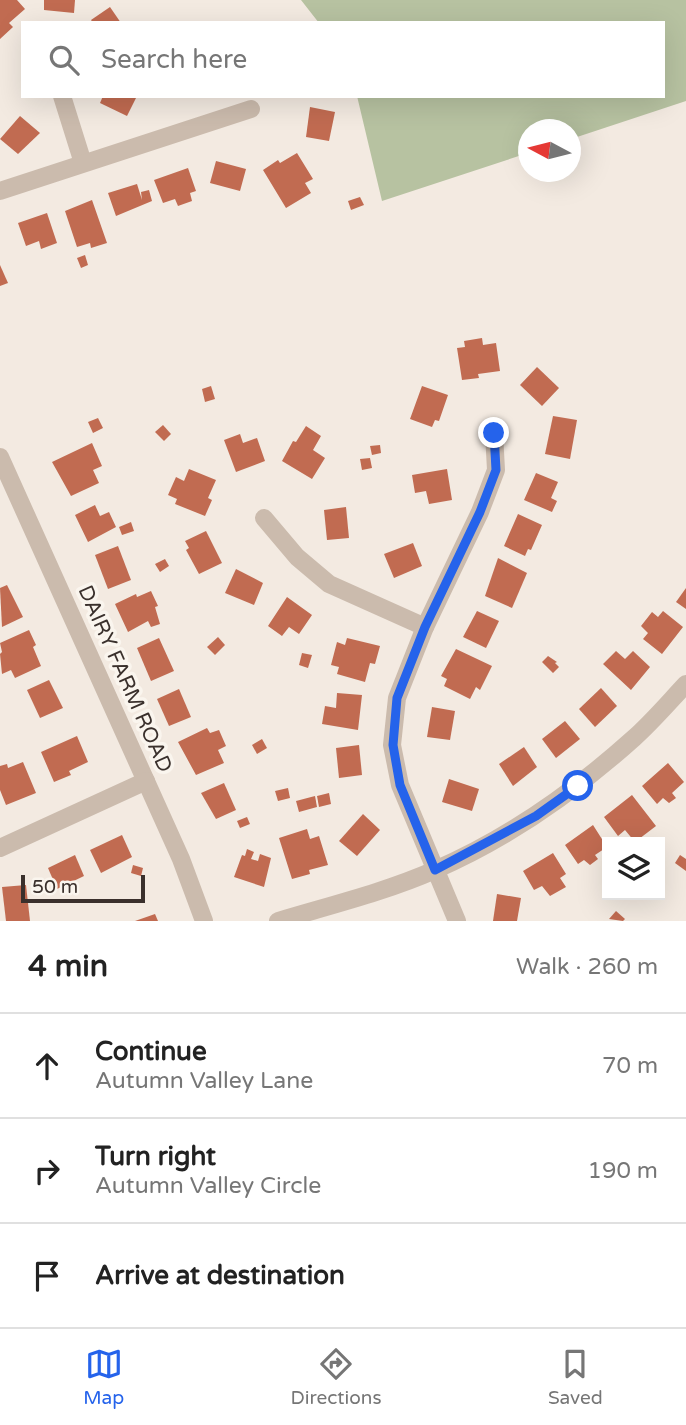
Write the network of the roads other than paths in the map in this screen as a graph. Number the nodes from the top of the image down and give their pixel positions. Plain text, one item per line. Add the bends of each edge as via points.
1 (63, 98) edge
2 (251, 109) dead end
3 (83, 163) junction
4 (0, 191) edge
5 (494, 433) dead end
6 (0, 457) edge
7 (264, 518) dead end
8 (425, 627) junction
9 (686, 684) edge
10 (146, 781) junction
11 (0, 848) edge
12 (435, 870) junction
13 (204, 921) edge
14 (278, 921) edge
15 (457, 921) edge

1 - 3 street
2 - 3 street
3 - 4 street
5 - 8 street via 496,470
6 - 10 street, DAIRY FARM ROAD
7 - 8 street via 297,557 329,584
8 - 12 street via 397,698 393,745 400,785
9 - 12 street via 636,737 578,786 536,816
10 - 11 street
10 - 13 street, DAIRY FARM ROAD
12 - 14 street
12 - 15 street

